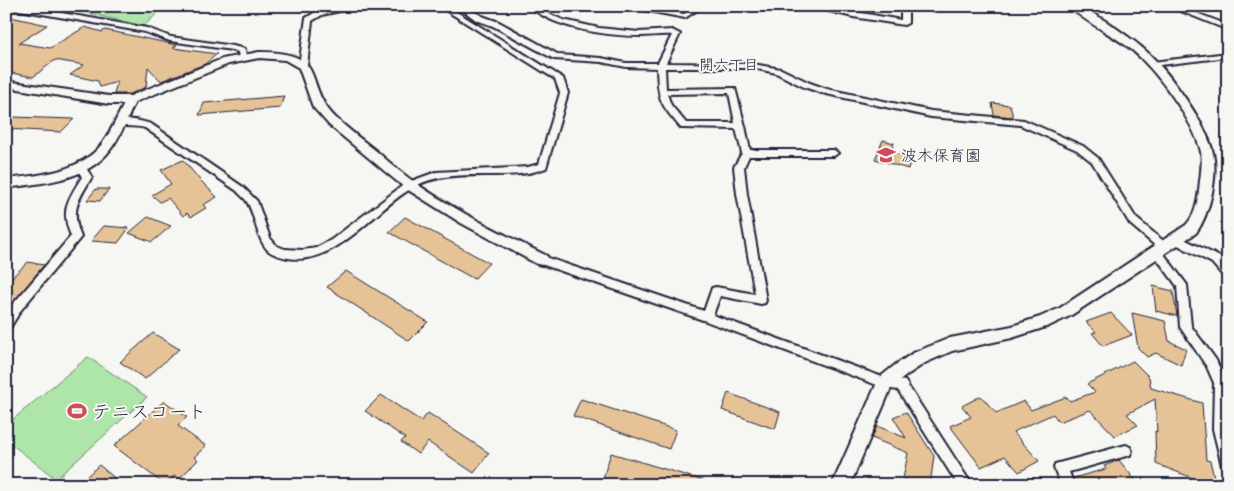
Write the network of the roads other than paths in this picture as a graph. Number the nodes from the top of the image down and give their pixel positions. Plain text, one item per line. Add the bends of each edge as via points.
1 (8, 6) edge
2 (358, 6) edge
3 (442, 6) edge
4 (460, 6) edge
5 (532, 6) edge
6 (624, 6) edge
7 (700, 6) edge
8 (810, 6) edge
9 (852, 6) edge
10 (905, 6) edge
11 (1074, 6) edge
12 (1171, 6) edge
13 (853, 16) junction
14 (1228, 28) edge
15 (1228, 55) edge
16 (242, 57) junction
17 (1152, 64) junction
18 (661, 65) junction
19 (303, 66) junction
20 (6, 84) edge
21 (662, 92) junction
22 (131, 100) junction
23 (118, 123) junction
24 (741, 126) junction
25 (746, 153) junction
26 (834, 153) dead end
27 (80, 167) junction
28 (6, 184) edge
29 (409, 185) junction
30 (1165, 246) junction
31 (542, 260) joint
32 (1216, 260) junction
33 (1228, 260) edge
34 (1228, 274) edge
35 (707, 317) junction
36 (6, 325) edge
37 (885, 383) junction
38 (1126, 451) dead end
39 (1228, 466) edge
40 (841, 485) edge
41 (966, 485) edge
42 (1068, 485) edge

1 - 16 street via 147,30 170,40 233,48 242,51
2 - 19 street via 320,13 309,20
3 - 29 street via 559,78 564,93 543,166 528,170 439,174
4 - 18 street via 558,57 626,65
5 - 18 street via 541,13 587,28 642,34 672,32 676,34
6 - 7 street via 685,16
8 - 13 street
9 - 13 street
10 - 13 street via 904,23
11 - 17 street via 1128,42
12 - 14 street
15 - 17 street
16 - 19 street via 274,54
16 - 22 street
17 - 30 street via 1186,112 1208,154 1200,215 1191,229
18 - 21 street
18 - 30 street via 768,68 825,91 930,114 1021,122 1088,153 1133,221
19 - 29 street via 320,107 332,122
20 - 22 street via 109,100
21 - 24 street via 667,106 684,126
21 - 24 street via 732,90
22 - 23 street
23 - 27 street via 100,154
23 - 29 street via 148,126 240,189 252,201 273,250 285,253 303,254 335,243
24 - 25 street
25 - 26 street
25 - 35 street via 739,167 761,300 716,291
27 - 28 street
27 - 36 street via 87,177 70,207 68,221 76,237 17,307
29 - 31 street
30 - 32 street
30 - 37 street via 1065,312 1012,332 950,345 920,358
30 - 39 street via 1182,285 1186,327 1212,364 1220,383 1218,429
31 - 35 street
32 - 33 street
32 - 34 street
35 - 37 street
37 - 40 street
37 - 41 street via 901,385
38 - 42 street via 1060,468

